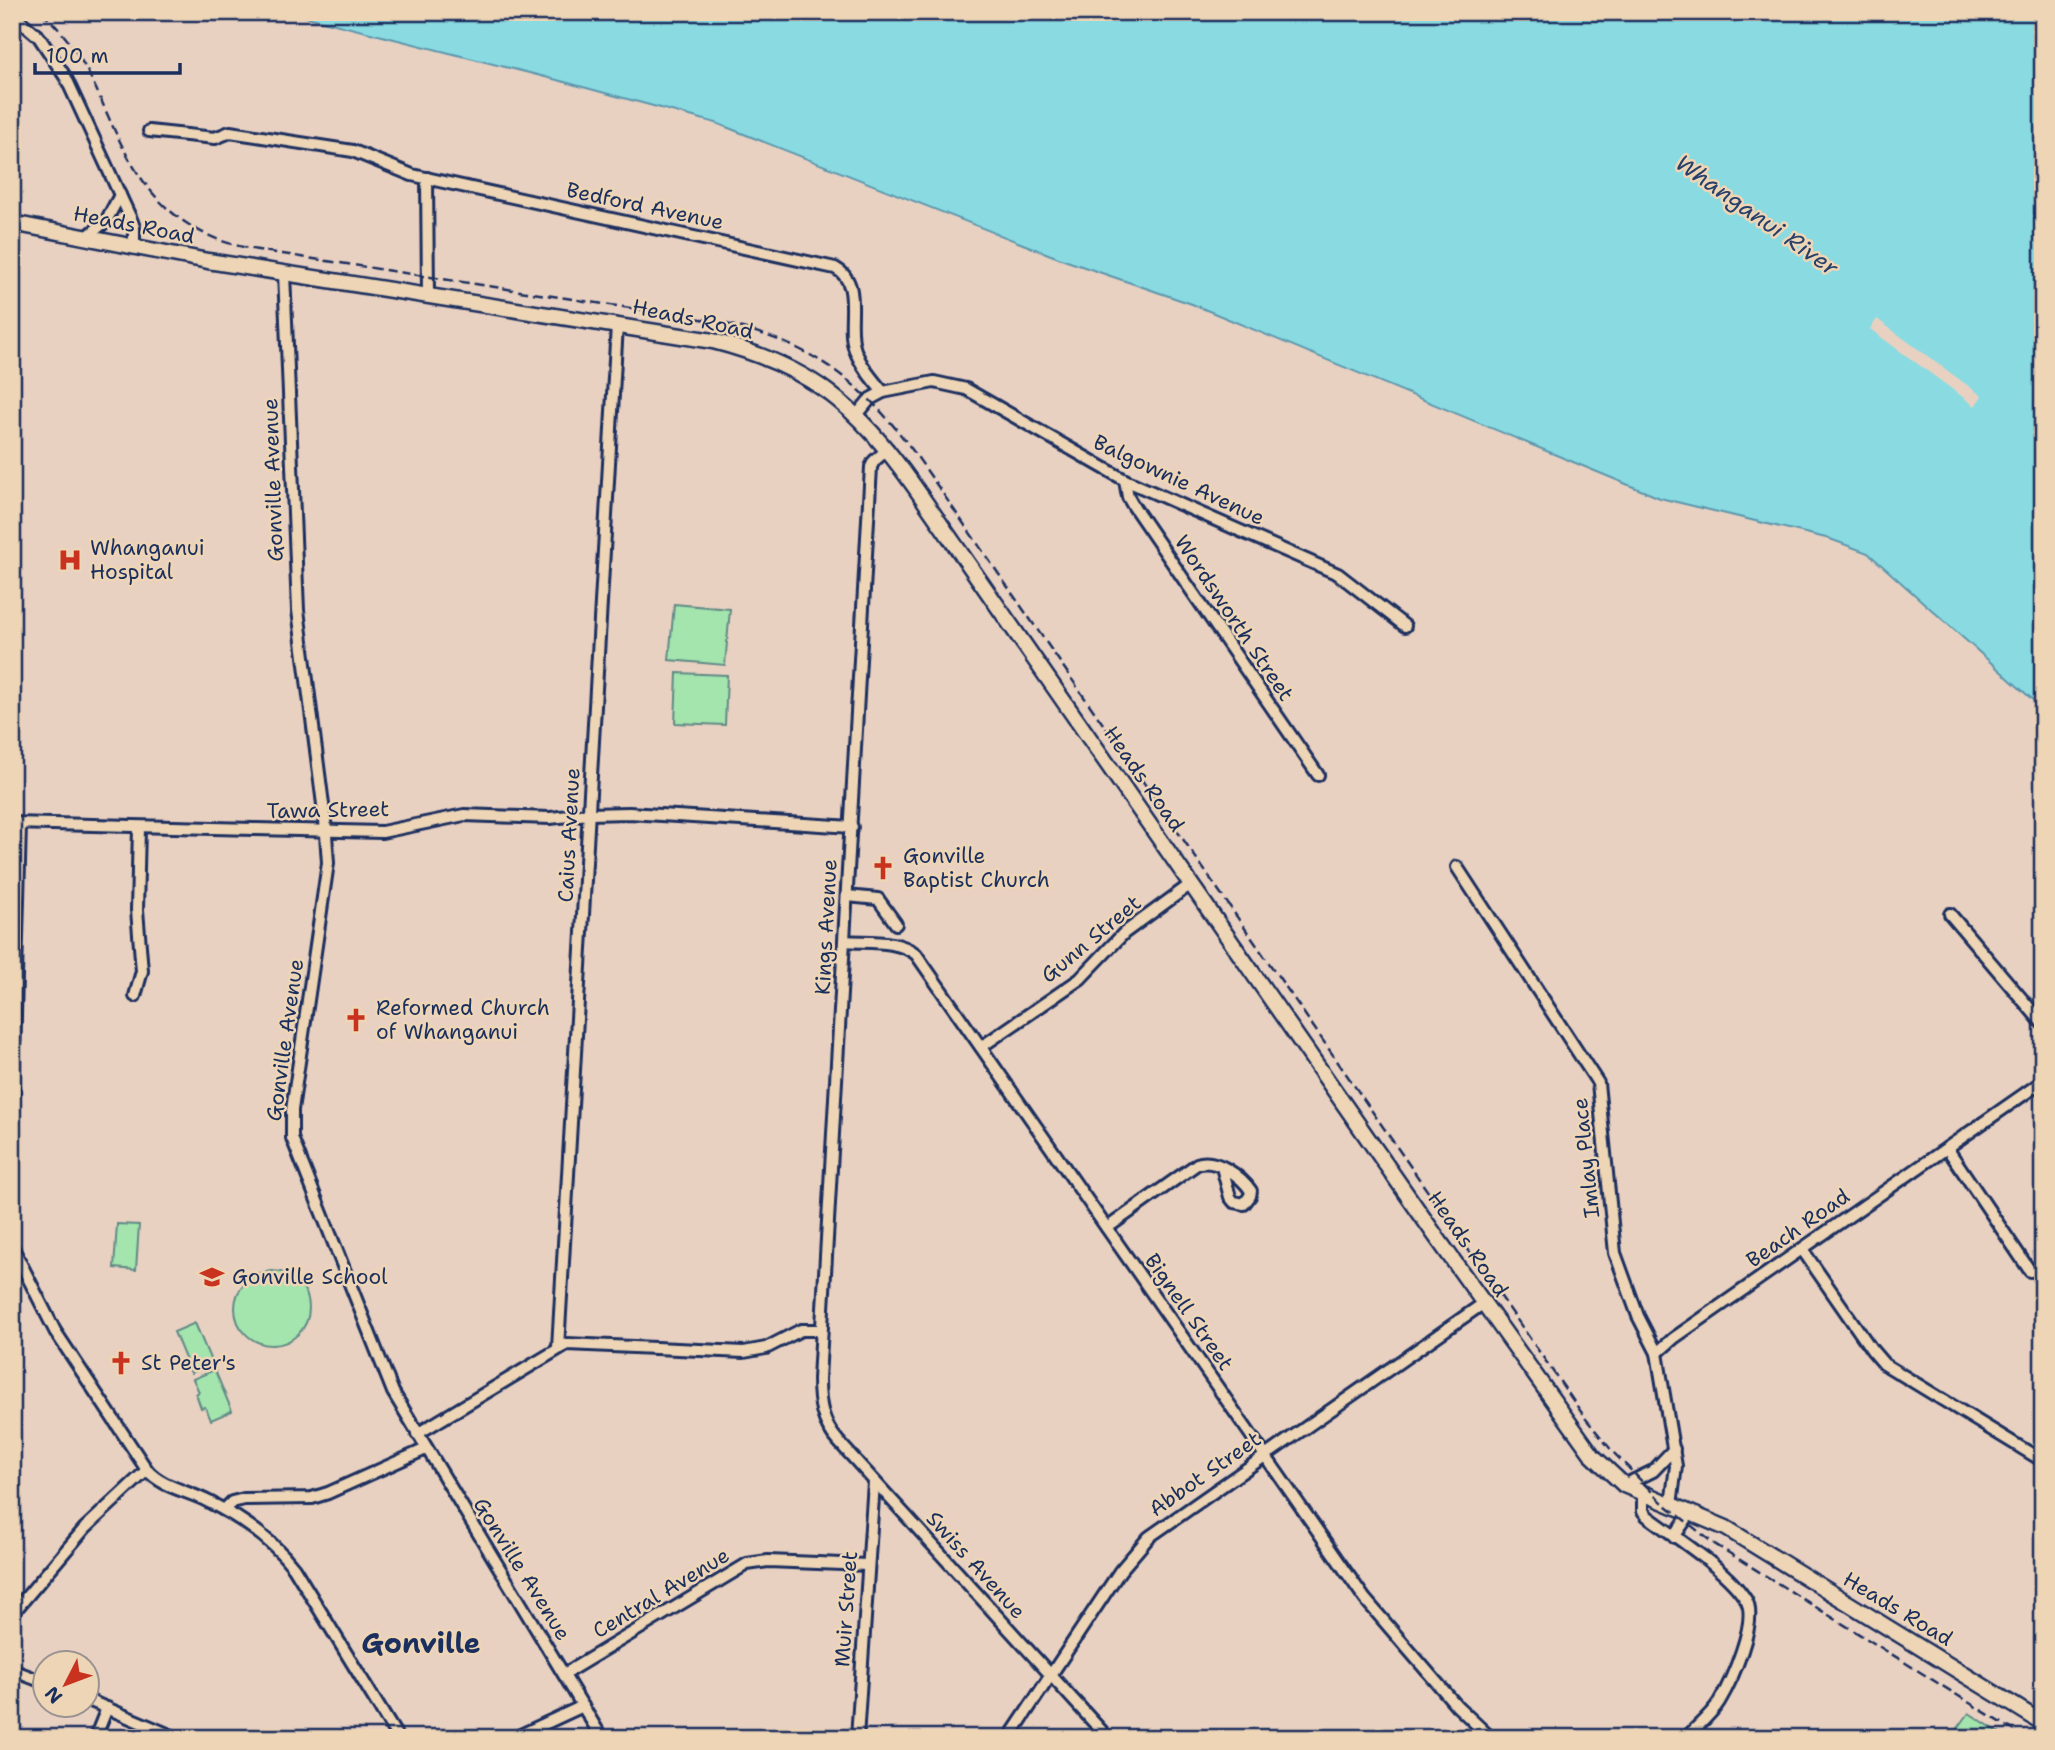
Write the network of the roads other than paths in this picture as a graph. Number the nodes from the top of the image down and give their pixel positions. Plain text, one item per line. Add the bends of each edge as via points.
1 (12, 14) edge
2 (149, 131) dead end
3 (427, 178) junction
4 (120, 195) junction
5 (12, 223) edge
6 (88, 236) junction
7 (135, 247) junction
8 (284, 273) junction
9 (428, 295) junction
10 (617, 325) junction
11 (883, 392) junction
12 (856, 415) junction
13 (888, 449) junction
14 (1125, 480) junction
15 (1405, 626) dead end
16 (1318, 775) dead end
17 (589, 814) junction
18 (16, 824) edge
19 (852, 827) junction
20 (139, 828) junction
21 (326, 831) junction
22 (1457, 867) dead end
23 (1191, 884) junction
24 (847, 896) junction
25 (1950, 914) dead end
26 (896, 924) dead end
27 (845, 941) junction
28 (135, 996) dead end
29 (2043, 1024) edge
30 (981, 1046) junction
31 (2043, 1081) edge
32 (12, 1129) edge
33 (1947, 1149) junction
34 (1222, 1167) dead end
35 (1107, 1228) junction
36 (12, 1245) edge
37 (1802, 1249) junction
38 (2030, 1271) dead end
39 (1484, 1303) junction
40 (821, 1330) junction
41 (558, 1348) junction
42 (1657, 1353) junction
43 (822, 1415) joint
44 (417, 1434) junction
45 (426, 1449) junction
46 (1674, 1449) junction
47 (1266, 1455) junction
48 (2038, 1458) dead end
49 (148, 1470) junction
50 (874, 1482) junction
51 (1624, 1485) junction
52 (1643, 1495) junction
53 (1671, 1505) junction
54 (224, 1510) junction
55 (1691, 1512) junction
56 (1674, 1536) junction
57 (867, 1565) junction
58 (12, 1614) edge
59 (12, 1670) edge
60 (564, 1674) junction
61 (1051, 1675) junction
62 (32, 1678) edge
63 (102, 1706) edge
64 (583, 1706) junction
65 (107, 1708) junction
66 (2043, 1723) edge
67 (95, 1738) edge
68 (177, 1738) edge
69 (398, 1738) edge
70 (514, 1738) edge
71 (602, 1738) edge
72 (857, 1738) edge
73 (1009, 1738) edge
74 (1108, 1738) edge
75 (1491, 1738) edge
76 (1686, 1738) edge

1 - 4 street via 39,37 66,78
2 - 3 street, Bedford Avenue via 215,138 230,132 353,151
3 - 9 street
3 - 11 street, Bedford Avenue via 835,268 850,282 855,350
4 - 6 street via 106,221
4 - 7 street via 134,227
5 - 6 main road, Heads Road
6 - 7 main road, Heads Road
7 - 8 main road, Heads Road
8 - 9 main road, Heads Road
8 - 21 street, Gonville Avenue via 298,610
9 - 10 main road, Heads Road
10 - 12 main road, Heads Road via 754,352 807,377
10 - 17 street, Caius Avenue
11 - 12 street, Balgownie Avenue
11 - 14 street, Balgownie Avenue via 934,382 966,389
12 - 13 main road, Heads Road
13 - 19 street, Kings Avenue via 871,467
13 - 23 main road, Heads Road
14 - 15 street, Balgownie Avenue via 1338,575
14 - 16 street, Wordsworth Street via 1132,504
17 - 19 street, Tawa Street
17 - 21 street, Tawa Street via 550,818 464,815 383,832
17 - 41 street, Caius Avenue
18 - 20 street, Tawa Street
18 - 32 street
19 - 24 street, Kings Avenue
20 - 21 street, Tawa Street
20 - 28 street via 137,909 142,971
21 - 44 street, Gonville Avenue via 326,883 292,1110 292,1138 389,1383
22 - 42 street, Imlay Place via 1598,1083 1615,1253
23 - 30 street, Gunn Street via 1124,933 1080,979
23 - 39 main road, Heads Road
24 - 26 street via 878,899
24 - 27 street, Kings Avenue
25 - 29 street
27 - 30 street, Bignell Street via 895,944 911,950
27 - 40 street, Kings Avenue
30 - 35 street, Bignell Street
31 - 33 street, Beach Road
33 - 37 street, Beach Road
33 - 38 street
34 - 35 street via 1214,1162 1197,1164
35 - 47 street, Bignell Street
36 - 49 street via 55,1331
37 - 42 street, Beach Road
37 - 48 street via 1884,1364
39 - 47 street, Abbot Street
39 - 51 main road, Heads Road via 1583,1444
40 - 41 street via 801,1330 766,1348 744,1352 580,1344
40 - 43 street, Kings Avenue
41 - 44 street
42 - 46 street
43 - 50 street, Swiss Avenue via 831,1434
44 - 45 street, Gonville Avenue
45 - 54 street via 328,1493 244,1499
45 - 60 street, Gonville Avenue
46 - 51 street via 1653,1471
46 - 53 street
47 - 61 street, Abbot Street via 1139,1547
47 - 75 street, Bignell Street via 1365,1599 1457,1706
49 - 54 street via 160,1482
49 - 58 street via 85,1528
50 - 57 street, Muir Street
50 - 61 street, Swiss Avenue
51 - 52 main road, Heads Road
52 - 53 main road, Heads Road
52 - 56 street via 1643,1511
53 - 55 main road, Heads Road
54 - 69 street via 282,1552
55 - 56 street
55 - 66 main road, Heads Road via 1726,1528
56 - 76 street via 1737,1587 1751,1615 1719,1702
57 - 60 street, Central Avenue via 747,1564
57 - 72 street, Muir Street
59 - 62 street
60 - 64 street, Gonville Avenue
61 - 73 street, Abbot Street
61 - 74 street, Swiss Avenue
63 - 65 street
64 - 70 street
64 - 71 street, Gonville Avenue
65 - 67 street
65 - 68 street

